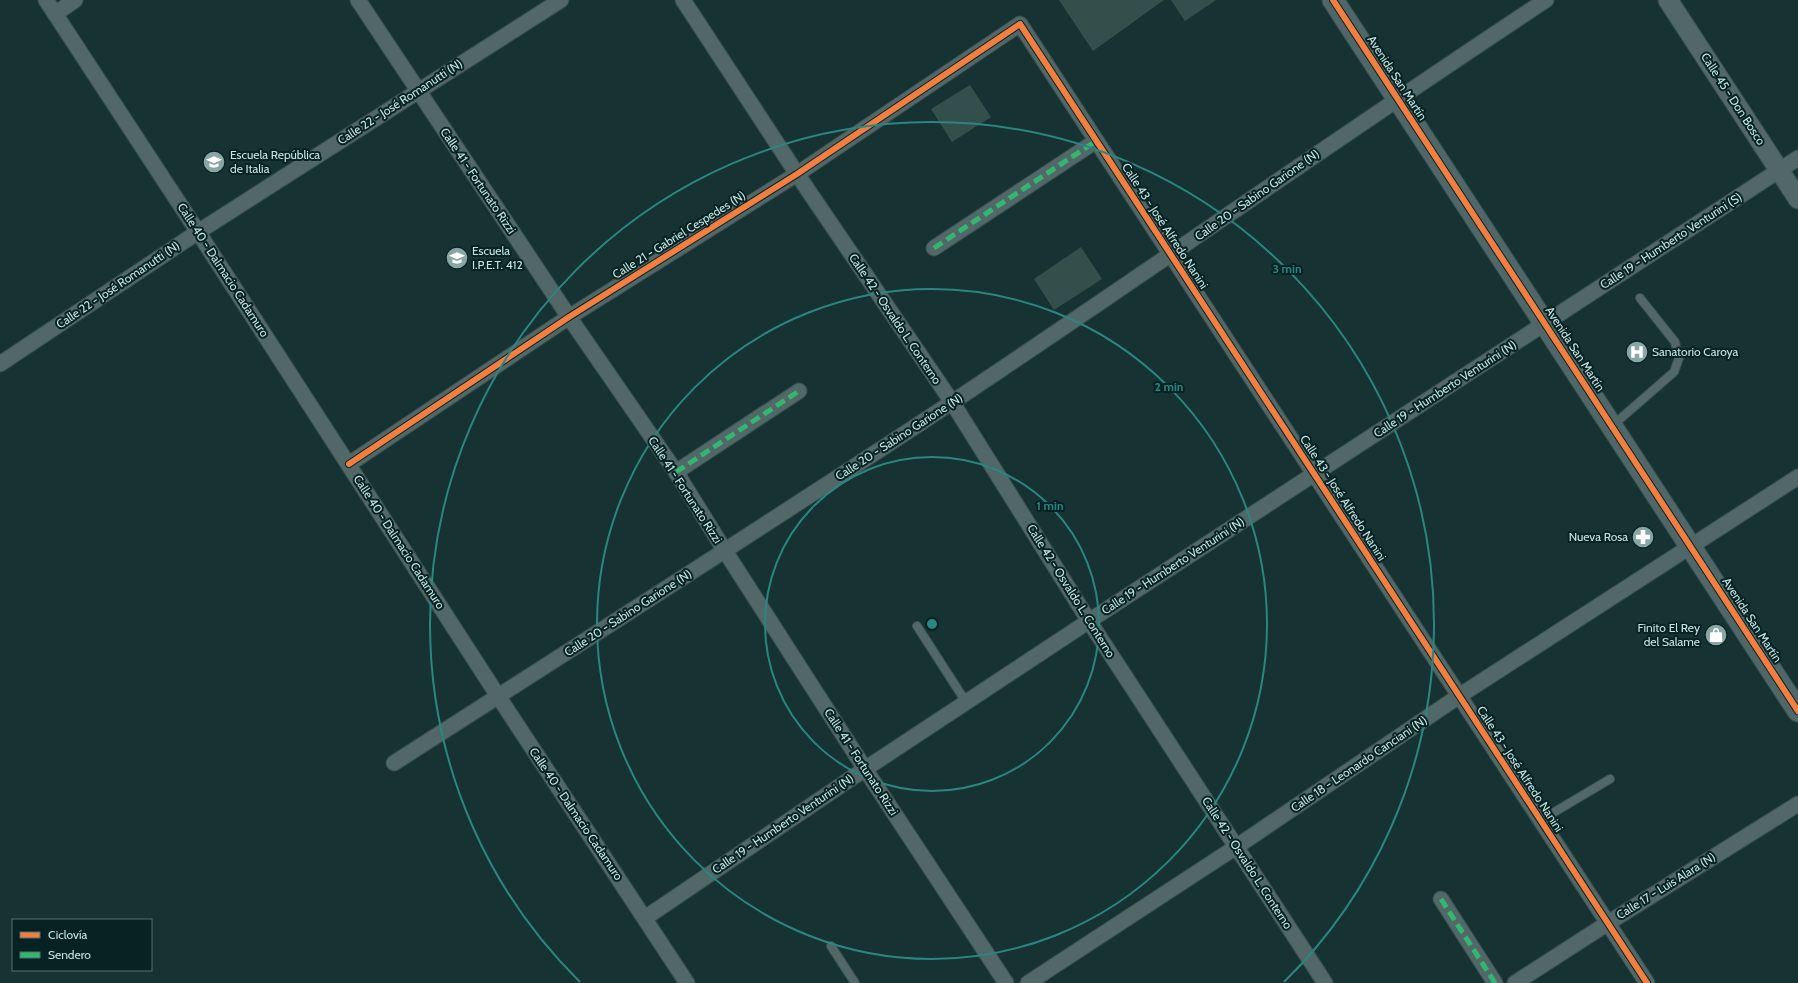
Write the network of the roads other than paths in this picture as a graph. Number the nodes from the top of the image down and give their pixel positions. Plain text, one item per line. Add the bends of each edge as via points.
1 (46, 0) edge
2 (75, 0) edge
3 (358, 0) edge
4 (561, 0) edge
5 (683, 0) edge
6 (1333, 0) edge
7 (1546, 0) edge
8 (1668, 0) edge
9 (54, 14) junction
10 (1020, 24) joint
11 (418, 91) junction
12 (1397, 98) junction
13 (1096, 140) junction
14 (1798, 158) edge
15 (1779, 170) junction
16 (797, 174) junction
17 (1798, 199) edge
18 (198, 232) junction
19 (934, 248) dead end
20 (1171, 254) junction
21 (1640, 298) dead end
22 (569, 317) junction
23 (1545, 324) junction
24 (0, 364) edge
25 (799, 391) dead end
26 (952, 402) junction
27 (1612, 426) junction
28 (349, 464) junction
29 (676, 472) junction
30 (1314, 474) junction
31 (1798, 478) edge
32 (1691, 548) junction
33 (725, 551) junction
34 (1089, 621) junction
35 (917, 626) dead end
36 (498, 696) junction
37 (1460, 696) junction
38 (966, 702) junction
39 (1798, 711) edge
40 (394, 763) dead end
41 (865, 769) junction
42 (1610, 779) dead end
43 (1798, 804) edge
44 (1541, 820) junction
45 (1236, 847) junction
46 (1441, 900) dead end
47 (645, 918) junction
48 (1608, 923) junction
49 (831, 946) dead end
50 (688, 983) edge
51 (855, 983) edge
52 (1006, 983) edge
53 (1028, 983) edge
54 (1325, 983) edge
55 (1495, 983) edge
56 (1515, 983) edge
57 (1647, 983) edge

1 - 9 street, Calle 40 - Dalmacio Cadamuro
2 - 9 street
3 - 11 street, Calle 41 - Fortunato Rizzi
4 - 11 street, Calle 22 - José Romanutti (N)
5 - 16 street, Calle 42 - Osvaldo L. Conterno
6 - 12 main road, Avenida San Martín
7 - 12 street, Calle 20 - Sabino Garione (N)
8 - 15 street, Calle 45 - Don Bosco
9 - 18 street, Calle 40 - Dalmacio Cadamuro
10 - 13 street, Calle 43 - José Alfredo Nanini
10 - 16 street, Calle 21 - Gabriel Cespedes (N)
11 - 18 street, Calle 22 - José Romanutti (N)
11 - 22 street, Calle 41 - Fortunato Rizzi
12 - 20 street, Calle 20 - Sabino Garione (N)
12 - 23 main road, Avenida San Martín
13 - 19 street
13 - 20 street, Calle 43 - José Alfredo Nanini
14 - 15 street, Calle 19 - Humberto Venturini (S)
15 - 17 street, Calle 45 - Don Bosco
15 - 23 street, Calle 19 - Humberto Venturini (S)
16 - 22 street, Calle 21 - Gabriel Cespedes (N)
16 - 26 street, Calle 42 - Osvaldo L. Conterno
18 - 24 street, Calle 22 - José Romanutti (N)
18 - 28 street, Calle 40 - Dalmacio Cadamuro
20 - 26 street, Calle 20 - Sabino Garione (N)
20 - 30 street, Calle 43 - José Alfredo Nanini
21 - 27 lane via 1675,342 1679,358 1674,372
22 - 28 street, Calle 21 - Gabriel Cespedes (N)
22 - 29 street, Calle 41 - Fortunato Rizzi
23 - 27 main road, Avenida San Martín
23 - 30 street, Calle 19 - Humberto Venturini (N)
25 - 29 street
26 - 33 street, Calle 20 - Sabino Garione (N)
26 - 34 street, Calle 42 - Osvaldo L. Conterno
27 - 32 main road, Avenida San Martín
28 - 36 street, Calle 40 - Dalmacio Cadamuro
29 - 33 street, Calle 41 - Fortunato Rizzi
30 - 34 street, Calle 19 - Humberto Venturini (N)
30 - 37 street, Calle 43 - José Alfredo Nanini
31 - 32 street, Calle 18 - Leonardo Canciani (N)
32 - 37 street, Calle 18 - Leonardo Canciani (N)
32 - 39 main road, Avenida San Martín
33 - 36 street, Calle 20 - Sabino Garione (N)
33 - 41 street, Calle 41 - Fortunato Rizzi
34 - 38 street, Calle 19 - Humberto Venturini (N)
34 - 45 street, Calle 42 - Osvaldo L. Conterno
35 - 38 lane
36 - 40 street, Calle 20 - Sabino Garione (N)
36 - 47 street, Calle 40 - Dalmacio Cadamuro
37 - 44 street, Calle 43 - José Alfredo Nanini
37 - 45 street, Calle 18 - Leonardo Canciani (N)
38 - 41 street, Calle 19 - Humberto Venturini (N)
41 - 47 street, Calle 19 - Humberto Venturini (N)
41 - 52 street, Calle 41 - Fortunato Rizzi
42 - 44 lane
43 - 48 street, Calle 17 - Luis Alara (N)
44 - 48 street, Calle 43 - José Alfredo Nanini
45 - 53 street, Calle 18 - Leonardo Canciani (N)
45 - 54 street, Calle 42 - Osvaldo L. Conterno
46 - 55 street
47 - 50 street, Calle 40 - Dalmacio Cadamuro
48 - 56 street, Calle 17 - Luis Alara (N)
48 - 57 street, Calle 43 - José Alfredo Nanini
49 - 51 lane

